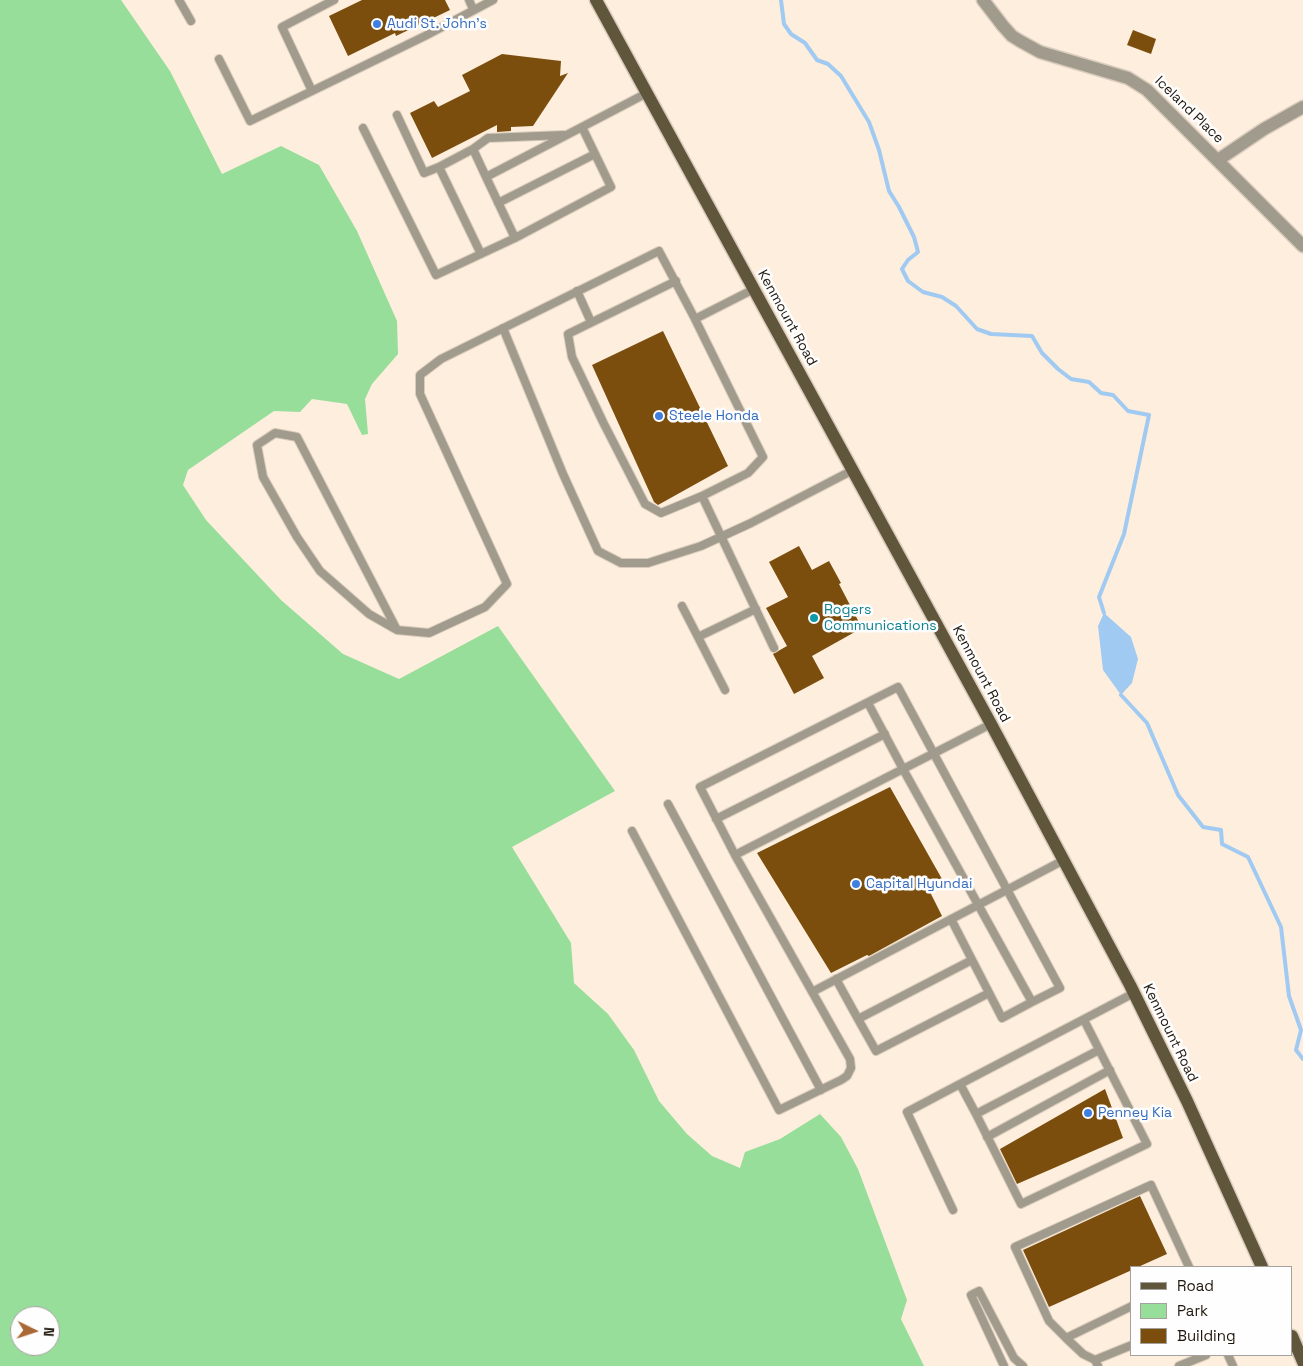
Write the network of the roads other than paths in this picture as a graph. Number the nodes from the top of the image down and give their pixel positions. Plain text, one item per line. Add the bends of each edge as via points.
1 (179, 0) edge
2 (334, 0) edge
3 (469, 0) edge
4 (493, 0) edge
5 (596, 0) edge
6 (983, 0) edge
7 (473, 9) junction
8 (190, 21) dead end
9 (219, 59) dead end
10 (312, 91) junction
11 (647, 93) junction
12 (1303, 108) edge
13 (397, 115) dead end
14 (582, 126) junction
15 (363, 128) dead end
16 (566, 135) junction
17 (474, 148) junction
18 (596, 154) junction
19 (1218, 160) junction
20 (439, 167) junction
21 (486, 177) junction
22 (498, 203) junction
23 (515, 238) junction
24 (1303, 246) edge
25 (481, 254) junction
26 (676, 281) junction
27 (754, 289) junction
28 (577, 291) junction
29 (694, 319) junction
30 (592, 322) junction
31 (503, 328) junction
32 (853, 470) junction
33 (702, 496) junction
34 (721, 537) junction
35 (682, 606) dead end
36 (756, 609) junction
37 (397, 630) junction
38 (698, 637) junction
39 (774, 648) dead end
40 (725, 690) dead end
41 (868, 703) junction
42 (991, 724) junction
43 (885, 734) junction
44 (934, 753) junction
45 (903, 769) junction
46 (668, 804) dead end
47 (716, 818) junction
48 (632, 831) dead end
49 (735, 855) junction
50 (1064, 860) junction
51 (1008, 889) junction
52 (978, 905) junction
53 (951, 919) junction
54 (972, 960) junction
55 (836, 979) junction
56 (812, 992) junction
57 (989, 993) junction
58 (1134, 994) junction
59 (1032, 1002) junction
60 (858, 1019) junction
61 (1084, 1020) junction
62 (1099, 1050) junction
63 (1110, 1070) junction
64 (960, 1084) junction
65 (821, 1090) junction
66 (976, 1114) junction
67 (987, 1136) junction
68 (953, 1210) dead end
69 (1189, 1266) edge
70 (1260, 1266) edge
71 (1130, 1307) edge
72 (1066, 1338) junction
73 (1293, 1338) edge
74 (1130, 1346) edge
75 (1204, 1356) edge
76 (1303, 1362) edge
77 (1096, 1363) edge
78 (1004, 1366) edge
79 (1023, 1366) edge
80 (1179, 1366) edge

1 - 8 lane
2 - 10 lane via 282,27
3 - 7 lane
4 - 7 lane
5 - 11 main road, Kenmount Road
6 - 19 street, Iceland Place via 1012,36 1040,52 1138,83
7 - 10 lane
9 - 10 lane via 250,121
11 - 14 lane
11 - 27 main road, Kenmount Road
12 - 19 street
13 - 20 lane via 424,173
14 - 16 lane
14 - 18 lane
15 - 25 lane via 436,275
16 - 17 lane via 488,138
16 - 21 lane
17 - 20 lane
17 - 21 lane
18 - 22 lane
18 - 23 lane via 610,187
19 - 24 street, Iceland Place
20 - 25 lane
21 - 22 lane
22 - 23 lane
23 - 25 lane
26 - 28 lane via 659,251
26 - 29 lane
26 - 30 lane
27 - 29 lane
27 - 32 main road, Kenmount Road
28 - 30 lane
28 - 31 lane
29 - 33 lane via 763,457 748,473
30 - 33 lane via 568,334 572,357 645,504 661,513
31 - 34 lane via 598,551 621,563 648,563
31 - 37 lane via 441,359 420,375 420,394 506,584 485,607 429,633
32 - 34 lane
32 - 42 main road, Kenmount Road
33 - 34 lane
34 - 36 lane
35 - 38 lane
36 - 38 lane
36 - 39 lane
37 - 37 lane via 297,437 275,433 257,445 263,477 320,571 369,614
38 - 40 lane
41 - 43 lane
41 - 44 lane via 898,687
41 - 47 lane via 700,787
42 - 44 lane
42 - 50 main road, Kenmount Road
43 - 45 lane
43 - 47 lane
44 - 45 lane
44 - 51 lane
45 - 49 lane
45 - 52 lane
46 - 65 lane
47 - 49 lane
48 - 65 lane via 779,1110
49 - 56 lane
50 - 51 lane
50 - 58 main road, Kenmount Road
51 - 52 lane
51 - 59 lane via 1060,988
52 - 53 lane
52 - 59 lane
53 - 54 lane
53 - 55 lane
54 - 57 lane
54 - 60 lane
55 - 56 lane
55 - 60 lane
56 - 65 lane via 850,1060 851,1068 847,1076
57 - 59 lane via 1002,1018
57 - 60 lane via 876,1051
58 - 61 lane
58 - 70 main road, Kenmount Road via 1187,1101
61 - 62 lane
61 - 64 lane
62 - 63 lane
62 - 66 lane
63 - 67 lane
63 - 67 lane via 1147,1144 1020,1204
64 - 66 lane
64 - 68 lane via 907,1112
66 - 67 lane
69 - 72 lane via 1151,1185 1015,1248 1049,1321
71 - 72 lane
72 - 77 lane
73 - 76 main road
74 - 77 lane
75 - 80 lane
78 - 79 lane via 971,1295 979,1291 1014,1358

